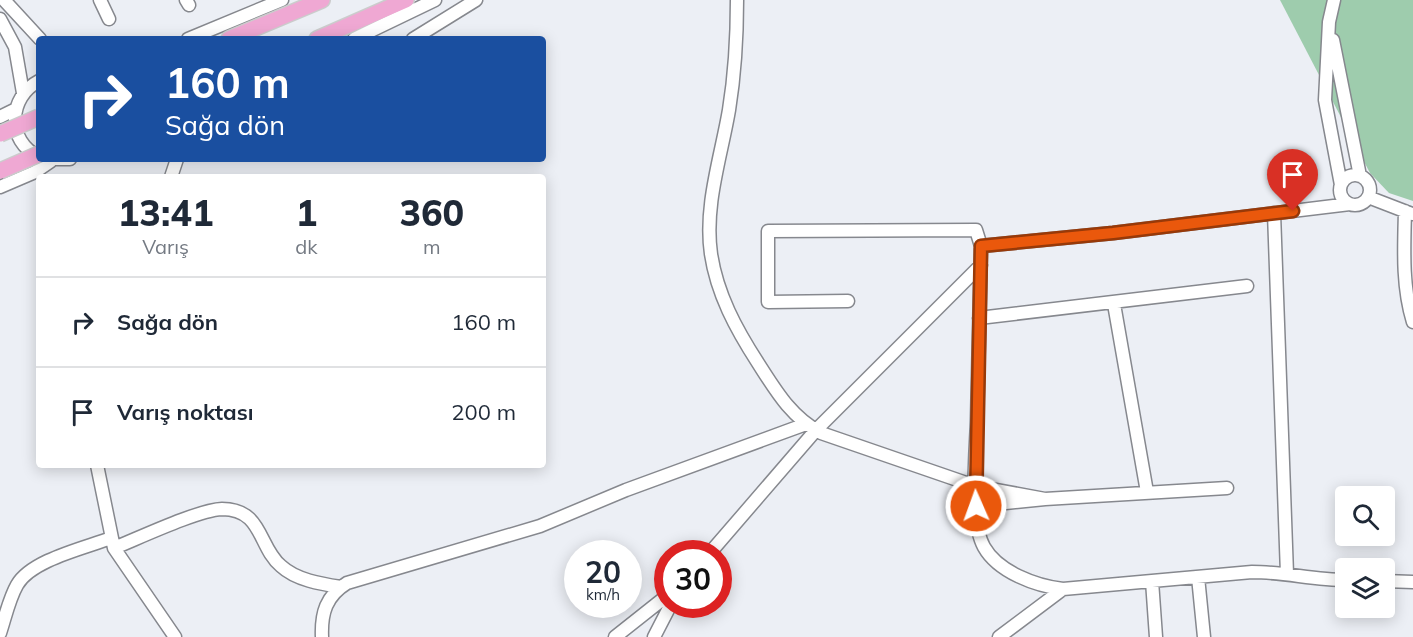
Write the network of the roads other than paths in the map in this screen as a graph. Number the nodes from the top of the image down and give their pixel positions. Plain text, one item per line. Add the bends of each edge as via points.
1 (4, 0) edge
2 (100, 0) edge
3 (282, 0) edge
4 (322, 0) edge
5 (406, 0) edge
6 (435, 0) edge
7 (476, 0) edge
8 (737, 0) edge
9 (1334, 0) edge
10 (0, 19) edge
11 (109, 19) dead end
12 (1329, 22) junction
13 (37, 36) edge
14 (195, 36) edge
15 (236, 36) edge
16 (324, 36) edge
17 (360, 36) edge
18 (418, 36) edge
19 (36, 83) edge
20 (23, 93) junction
21 (16, 109) junction
22 (0, 117) edge
23 (36, 118) edge
24 (0, 134) edge
25 (36, 154) edge
26 (36, 160) edge
27 (41, 162) edge
28 (0, 171) edge
29 (1360, 176) junction
30 (1341, 185) junction
31 (0, 187) edge
32 (1368, 197) junction
33 (1350, 204) junction
34 (1410, 212) edge
35 (1274, 213) junction
36 (981, 246) junction
37 (981, 266) junction
38 (1247, 286) dead end
39 (849, 301) dead end
40 (1114, 304) junction
41 (979, 318) junction
42 (1413, 322) edge
43 (811, 427) junction
44 (98, 468) edge
45 (975, 486) junction
46 (1227, 488) dead end
47 (1148, 492) junction
48 (1045, 499) junction
49 (976, 506) junction
50 (720, 540) edge
51 (112, 543) junction
52 (1287, 574) junction
53 (1198, 577) junction
54 (1335, 579) edge
55 (1152, 581) junction
56 (1395, 581) edge
57 (1413, 582) edge
58 (341, 586) junction
59 (1063, 589) junction
60 (654, 606) edge
61 (664, 618) edge
62 (0, 633) edge
63 (175, 637) edge
64 (322, 637) edge
65 (615, 637) edge
66 (654, 637) edge
67 (999, 637) edge
68 (1156, 637) edge
69 (1204, 637) edge

1 - 13 street
2 - 11 street
3 - 14 street
4 - 15 main road
5 - 16 main road
6 - 17 street
7 - 18 street
8 - 43 street via 732,87 710,206 711,252 719,288 742,338 783,402
9 - 12 street
10 - 20 street via 15,47
12 - 29 street
12 - 30 street via 1325,100
19 - 20 street
20 - 21 street
21 - 22 street
21 - 25 street via 18,135
23 - 24 main road, bridge
26 - 28 main road, bridge
27 - 31 street via 35,172
29 - 30 street via 1350,176
29 - 32 street via 1369,185
30 - 33 street via 1343,199
32 - 33 street via 1359,204
32 - 34 street
33 - 35 street
34 - 42 street via 1404,261 1407,303
35 - 36 street
35 - 52 street
36 - 37 street
36 - 39 street via 976,230 768,231 768,302
37 - 41 street
37 - 43 street
38 - 40 street
40 - 41 street
40 - 47 street
41 - 45 street
43 - 45 street via 833,439
43 - 50 street
43 - 58 street via 626,490 540,526 390,568
44 - 51 street
45 - 48 street
45 - 49 street
46 - 47 street
47 - 48 street
48 - 49 street
49 - 59 street via 979,533 990,556 1029,581
51 - 58 street via 205,513 231,510 252,521 275,561 285,570 315,582
51 - 62 street via 39,565 27,573 15,590
51 - 63 street
52 - 53 street via 1252,572
52 - 54 street
53 - 55 street
53 - 69 street
55 - 59 street
55 - 68 street
56 - 57 street
58 - 64 street via 324,609
59 - 67 street
60 - 65 street
61 - 66 street

